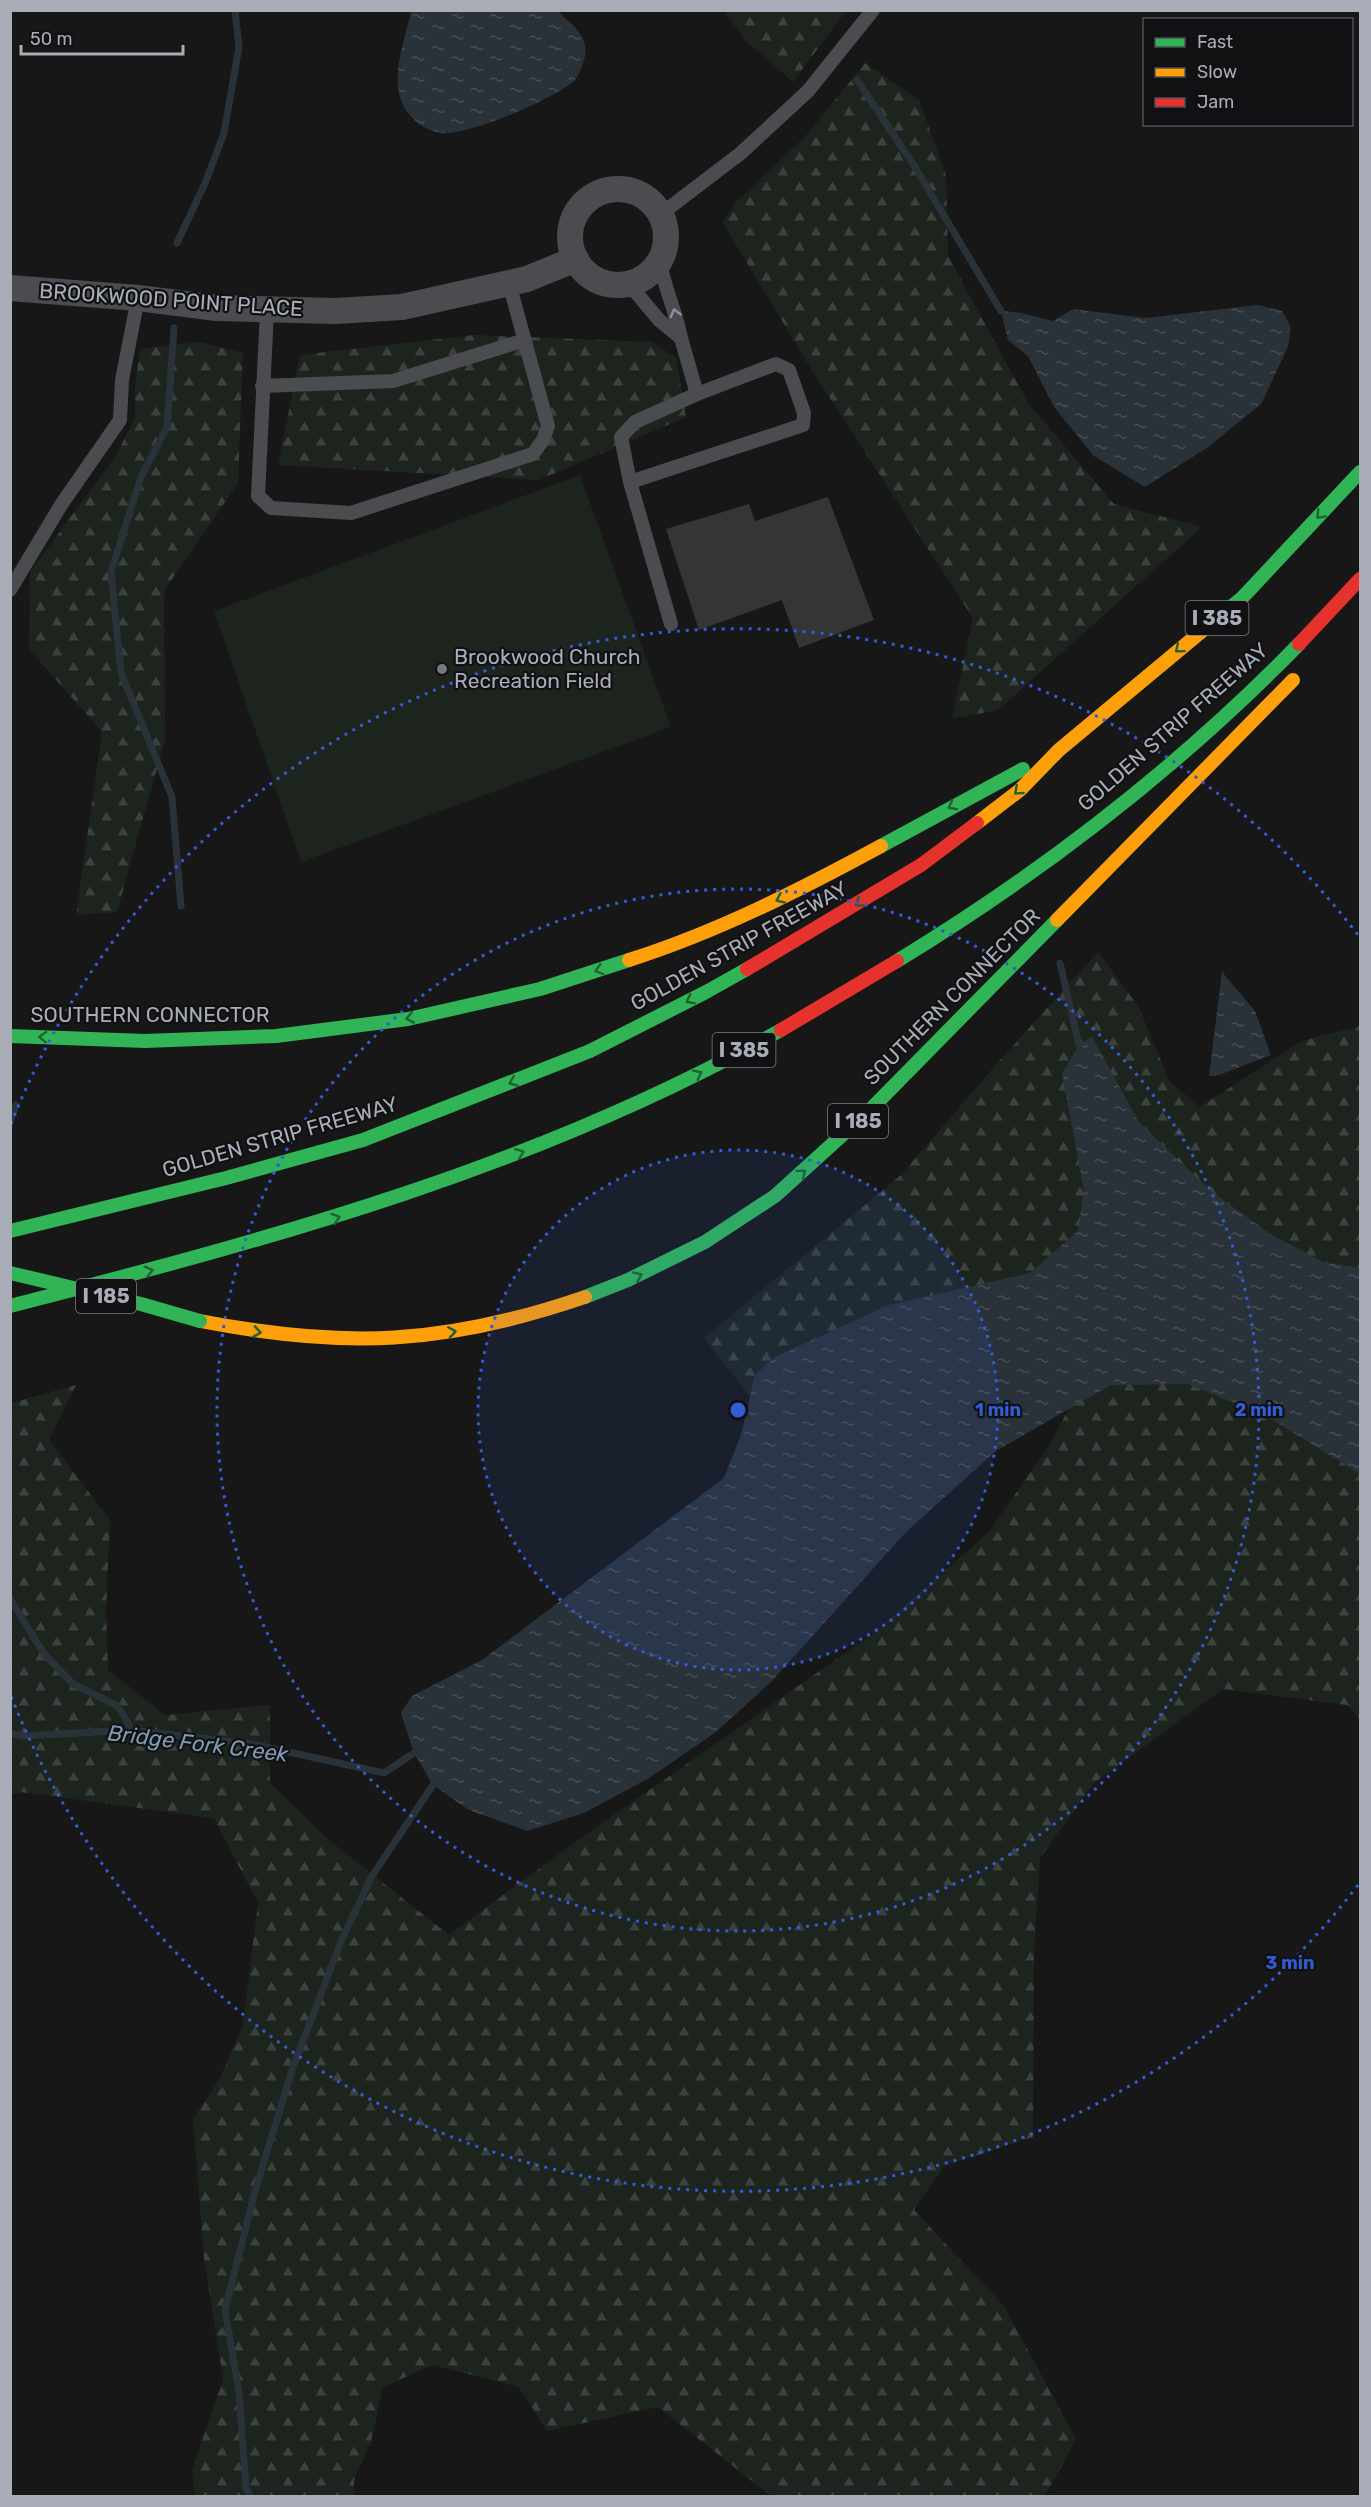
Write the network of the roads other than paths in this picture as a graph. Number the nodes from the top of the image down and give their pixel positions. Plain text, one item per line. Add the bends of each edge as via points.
1 (873, 10) edge
2 (661, 214) junction
3 (576, 259) junction
4 (660, 263) junction
5 (509, 283) junction
6 (629, 285) junction
7 (10, 288) edge
8 (138, 298) junction
9 (267, 311) junction
10 (681, 338) junction
11 (525, 340) junction
12 (262, 386) junction
13 (697, 394) junction
14 (1360, 472) edge
15 (630, 482) junction
16 (1360, 579) edge
17 (10, 590) edge
18 (670, 624) dead end
19 (1301, 671) dead end
20 (1059, 750) junction
21 (10, 1036) edge
22 (10, 1231) edge
23 (10, 1273) edge
24 (10, 1306) edge

1 - 2 lane via 808,91 741,153
2 - 3 street via 636,193 620,189 603,192 578,212 571,227
2 - 4 street via 666,247
3 - 5 street, BROOKWOOD POINT PLACE
3 - 6 street via 589,275 608,285
4 - 6 street via 647,277
10 -> 4 lane
5 - 9 street, BROOKWOOD POINT PLACE via 402,307
5 - 11 lane
6 - 10 lane via 659,320
7 - 8 street, BROOKWOOD POINT PLACE
8 - 9 street, BROOKWOOD POINT PLACE
8 - 17 lane via 122,380 120,420 61,505
9 - 12 lane
10 - 13 lane
11 - 12 lane via 393,381
11 - 12 lane via 548,426 533,454 351,513 271,508 258,496
13 - 15 lane via 635,422 621,437
13 - 15 lane via 776,364 789,370 804,413 803,425
14 -> 20 highway, GOLDEN STRIP FREEWAY / I 385 via 1242,598
15 - 18 lane
24 -> 16 highway, GOLDEN STRIP FREEWAY / I 385 via 296,1231 434,1186 544,1145 650,1097 783,1029 919,949 1054,856 1215,723
23 -> 19 highway, SOUTHERN CONNECTOR / I 185, bridge via 200,1321 292,1337 421,1337 459,1332 556,1307 615,1286 687,1253 741,1221 804,1172
20 -> 21 highway, SOUTHERN CONNECTOR via 800,891 671,947 540,989 408,1019 276,1036 145,1041
20 -> 22 highway, GOLDEN STRIP FREEWAY / I 385 via 1020,790 921,865 706,992 590,1051 363,1140

